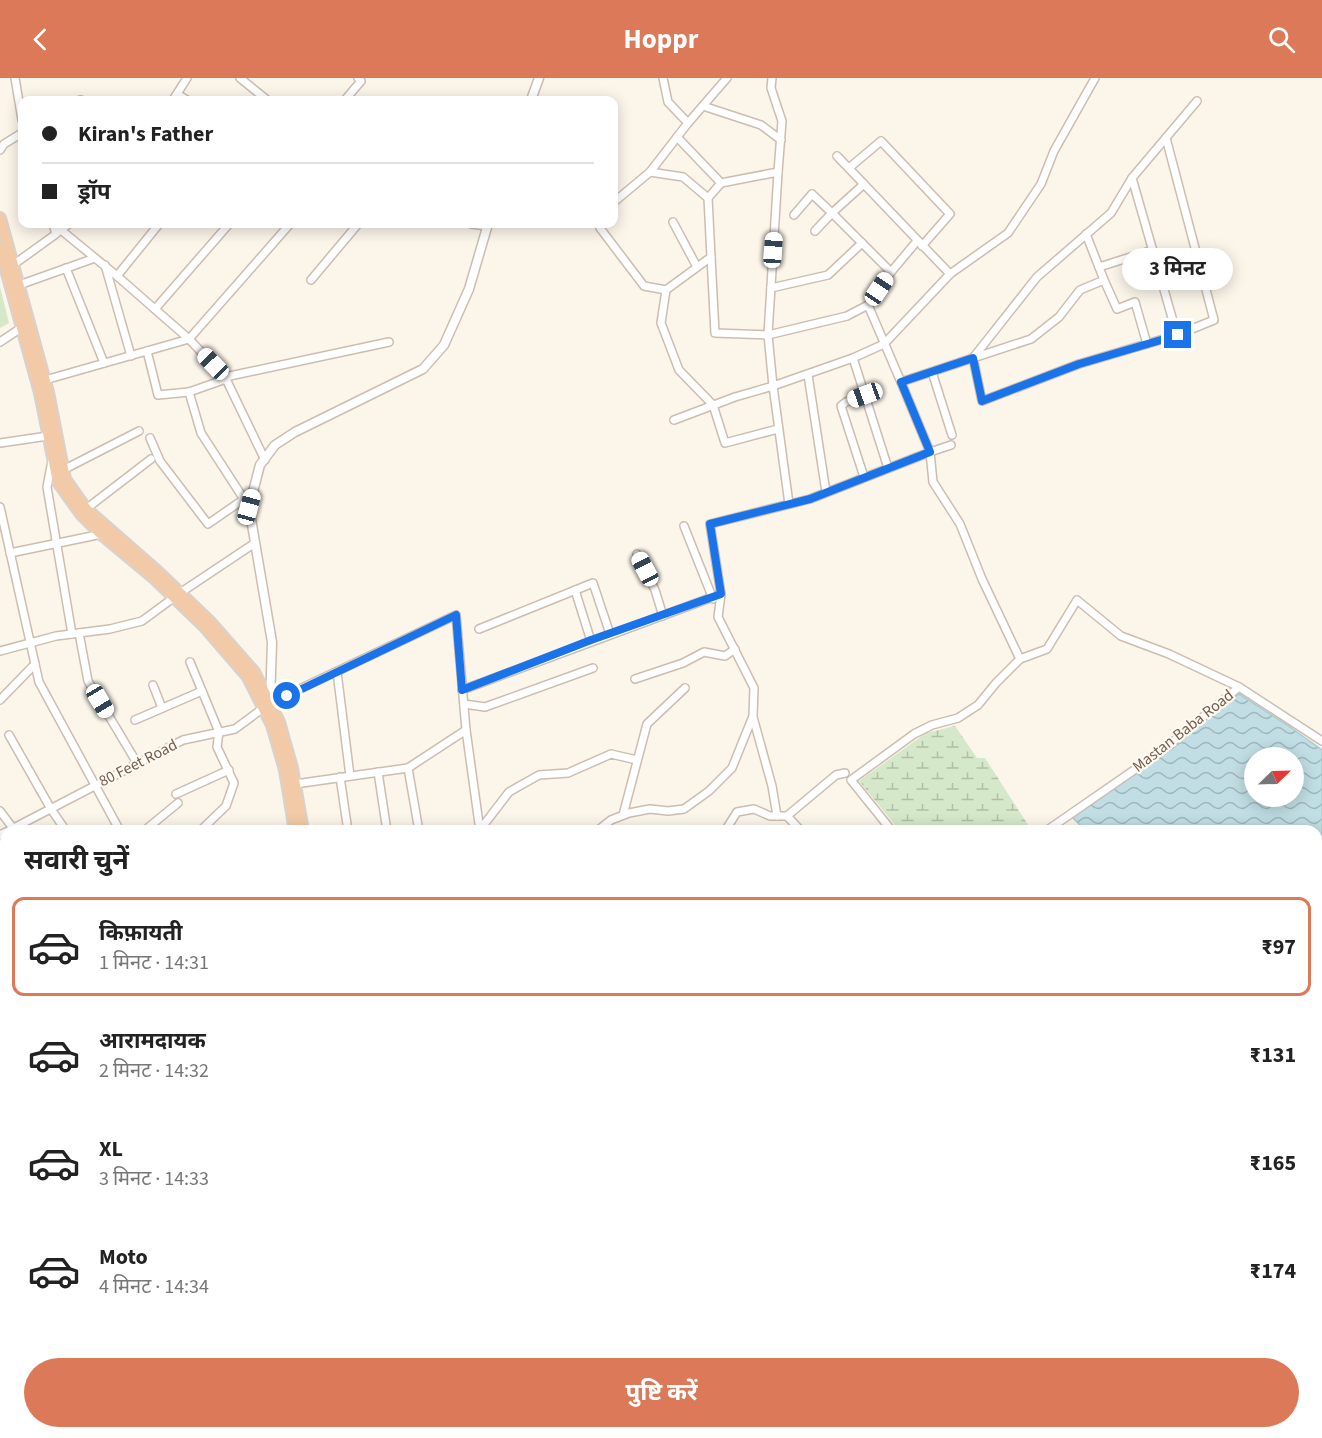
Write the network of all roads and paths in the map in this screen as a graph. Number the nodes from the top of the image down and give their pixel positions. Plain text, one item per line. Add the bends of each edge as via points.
1 (187, 78) edge
2 (240, 78) edge
3 (358, 78) edge
4 (539, 78) edge
5 (663, 78) edge
6 (728, 78) edge
7 (772, 78) edge
8 (1095, 78) edge
9 (18, 80) edge
10 (20, 96) edge
11 (176, 96) edge
12 (260, 96) edge
13 (348, 96) edge
14 (532, 96) edge
15 (1197, 101) dead end
16 (703, 106) junction
17 (688, 123) junction
18 (18, 135) edge
19 (677, 137) junction
20 (1166, 138) junction
21 (781, 140) junction
22 (0, 150) edge
23 (837, 156) dead end
24 (849, 168) junction
25 (650, 172) junction
26 (778, 172) junction
27 (1132, 178) junction
28 (721, 183) junction
29 (864, 184) junction
30 (708, 198) junction
31 (618, 199) edge
32 (832, 213) junction
33 (794, 215) dead end
34 (0, 218) edge
35 (673, 222) dead end
36 (56, 228) edge
37 (64, 228) edge
38 (156, 228) edge
39 (226, 228) edge
40 (286, 228) edge
41 (355, 228) edge
42 (486, 228) edge
43 (600, 228) edge
44 (815, 231) dead end
45 (59, 232) junction
46 (1086, 234) junction
47 (862, 243) junction
48 (919, 244) junction
49 (0, 248) edge
50 (1153, 250) junction
51 (711, 257) junction
52 (95, 258) junction
53 (105, 266) junction
54 (6, 267) edge
55 (697, 267) junction
56 (1099, 267) junction
57 (66, 268) junction
58 (891, 272) junction
59 (950, 274) junction
60 (117, 276) junction
61 (311, 280) dead end
62 (1104, 280) junction
63 (19, 285) junction
64 (771, 288) junction
65 (666, 290) junction
66 (868, 305) junction
67 (155, 309) junction
68 (26, 326) junction
69 (768, 335) junction
70 (1178, 335) junction
71 (189, 339) junction
72 (0, 342) edge
73 (389, 342) dead end
74 (884, 344) junction
75 (1147, 344) junction
76 (147, 351) junction
77 (131, 356) junction
78 (853, 358) junction
79 (973, 358) junction
80 (104, 363) junction
81 (932, 372) junction
82 (808, 375) junction
83 (225, 378) junction
84 (45, 380) junction
85 (901, 382) junction
86 (773, 386) junction
87 (189, 392) junction
88 (865, 395) junction
89 (714, 405) junction
90 (674, 420) dead end
91 (778, 429) junction
92 (139, 431) dead end
93 (951, 435) dead end
94 (48, 436) junction
95 (150, 438) dead end
96 (0, 443) edge
97 (951, 446) dead end
98 (930, 452) junction
99 (53, 459) junction
100 (151, 459) dead end
101 (265, 459) junction
102 (888, 468) junction
103 (63, 470) junction
104 (864, 477) junction
105 (826, 492) junction
106 (246, 503) junction
107 (789, 504) junction
108 (0, 507) edge
109 (86, 509) junction
110 (684, 526) dead end
111 (102, 534) junction
112 (4, 543) edge
113 (255, 543) junction
114 (56, 544) junction
115 (10, 553) junction
116 (637, 554) dead end
117 (575, 590) junction
118 (721, 594) junction
119 (177, 595) junction
120 (712, 598) junction
121 (719, 608) junction
122 (663, 616) junction
123 (479, 629) dead end
124 (75, 634) junction
125 (610, 634) junction
126 (591, 640) junction
127 (29, 644) junction
128 (735, 649) junction
129 (0, 651) edge
130 (1020, 659) junction
131 (190, 662) dead end
132 (35, 664) junction
133 (593, 668) dead end
134 (337, 672) junction
135 (635, 679) dead end
136 (153, 686) dead end
137 (1239, 687) junction
138 (686, 688) dead end
139 (462, 690) junction
140 (202, 691) junction
141 (0, 700) edge
142 (464, 704) junction
143 (267, 706) junction
144 (162, 708) junction
145 (753, 716) junction
146 (135, 720) dead end
147 (466, 730) junction
148 (219, 732) junction
149 (9, 735) dead end
150 (1322, 741) edge
151 (637, 760) junction
152 (137, 763) junction
153 (408, 768) junction
154 (229, 770) junction
155 (378, 772) junction
156 (845, 773) dead end
157 (350, 776) junction
158 (339, 777) junction
159 (295, 784) junction
160 (95, 785) junction
161 (176, 794) dead end
162 (178, 803) dead end
163 (51, 808) junction
164 (0, 811) edge
165 (623, 815) junction
166 (777, 816) junction
167 (787, 816) junction
168 (7, 825) edge
169 (21, 825) edge
170 (62, 825) edge
171 (117, 825) edge
172 (151, 825) edge
173 (206, 825) edge
174 (294, 825) edge
175 (302, 825) edge
176 (347, 825) edge
177 (386, 825) edge
178 (418, 825) edge
179 (479, 825) edge
180 (484, 825) edge
181 (605, 825) edge
182 (729, 825) edge
183 (795, 825) edge
184 (887, 825) edge
185 (1055, 825) edge

1 - 11 street
2 - 12 street
3 - 13 street via 361,81
4 - 14 street
5 - 17 street via 668,102
6 - 16 street
7 - 21 street via 771,88 782,122
8 - 59 street via 1054,151 1041,184 1008,233
9 - 10 street
15 - 20 street
16 - 17 street
16 - 21 street via 761,125
17 - 19 street
18 - 22 street
19 - 25 street
19 - 28 street
20 - 27 street
20 - 70 street via 1214,320
21 - 26 street
23 - 24 street
24 - 29 street
24 - 48 street via 881,141 950,214
25 - 30 street via 683,177
25 - 31 street
26 - 28 street
26 - 64 street
27 - 46 street via 1111,213
27 - 50 street
28 - 30 street
29 - 32 street
29 - 48 street
30 - 51 street
32 - 33 street via 812,194
32 - 44 street
32 - 47 street
34 - 54 highway
35 - 55 street
36 - 45 street
37 - 45 street
38 - 60 street
39 - 67 street
40 - 71 street
41 - 61 street
42 - 101 street via 469,289 444,345 423,369 295,432 275,445
43 - 65 street via 644,286
45 - 52 street
45 - 54 street
46 - 56 street
46 - 79 street via 1037,277
47 - 58 street
47 - 64 street via 828,275
48 - 58 street
48 - 59 street
49 - 54 highway
50 - 56 street
50 - 70 street
51 - 55 street
51 - 69 street via 715,333
52 - 53 street
52 - 57 street
53 - 60 street
53 - 77 street
54 - 63 highway
54 - 68 highway
55 - 65 street
56 - 62 street
57 - 63 street
57 - 80 street
58 - 66 street
59 - 74 street
60 - 67 street
62 - 75 street via 1117,309 1135,303
62 - 79 street via 1080,290 1059,317 1031,339
63 - 68 highway
64 - 69 street
65 - 89 street via 661,323 679,370
66 - 69 street via 847,316
66 - 74 street
67 - 71 street
68 - 72 street
68 - 84 highway
68 - 94 highway
69 - 86 street
70 - 75 street
71 - 76 street
71 - 83 street
73 - 83 street
74 - 78 street
74 - 85 street
75 - 79 street via 1079,364 982,401
76 - 77 street
76 - 87 street via 158,395
77 - 80 street
78 - 82 street
78 - 88 street
79 - 81 street
80 - 84 street
81 - 85 street
81 - 93 street
82 - 86 street
82 - 105 street
83 - 87 street
83 - 101 street
84 - 103 highway
85 - 98 street
86 - 89 street
86 - 91 street
87 - 106 street via 201,433
88 - 102 street
88 - 104 street via 841,406
89 - 90 street
89 - 91 street via 724,443
91 - 107 street
92 - 103 street
94 - 96 street
94 - 99 highway
95 - 106 street via 160,461 208,524
97 - 98 street
98 - 102 street
98 - 130 street via 933,482 960,524
99 - 111 highway via 58,482 81,514
99 - 114 street via 47,488
100 - 109 street
101 - 106 street
102 - 104 street
103 - 109 highway
104 - 105 street
105 - 107 street
106 - 113 street
107 - 118 street via 710,524
108 - 112 street
109 - 119 highway
110 - 120 street
111 - 114 street
111 - 119 highway
112 - 115 street
113 - 119 street
113 - 143 street via 272,642
114 - 115 street
114 - 124 street
115 - 127 street
116 - 122 street
117 - 123 street
117 - 125 street via 593,583
117 - 126 street
118 - 120 street
118 - 121 street
119 - 124 street via 142,621
119 - 143 highway via 248,676
120 - 121 street
120 - 122 street
121 - 128 street via 718,617
122 - 125 street
124 - 127 street
124 - 152 street via 88,681
125 - 126 street
126 - 139 street
127 - 129 street
127 - 132 street
128 - 135 street via 725,656 704,652
128 - 145 street via 754,688
130 - 137 street via 1047,649 1077,600 1121,636
130 - 184 street via 978,705 958,718 932,724 914,734 851,780
131 - 140 street
132 - 141 street
132 - 160 street via 39,682
133 - 142 street via 485,707
134 - 139 street, 80 Feet Road via 456,615
134 - 143 street, 80 Feet Road
134 - 157 street
136 - 144 street
137 - 150 street, Mastan Baba Road
137 - 185 street, Mastan Baba Road via 1163,750
138 - 151 street via 647,724
139 - 142 street
140 - 144 street
140 - 148 street
142 - 147 street
143 - 148 street, 80 Feet Road via 235,729
143 - 159 highway via 279,722
143 - 174 highway via 285,770
144 - 146 street
145 - 165 street via 732,768 709,791 684,809 650,809
145 - 166 street
147 - 153 street
147 - 179 street
148 - 152 street, 80 Feet Road via 183,740
148 - 154 street via 217,747
149 - 163 street
151 - 165 street
151 - 180 street via 611,754 568,773 539,775 509,792
152 - 160 street, 80 Feet Road
153 - 155 street
153 - 178 street
154 - 161 street
154 - 173 street via 234,783 226,806
155 - 157 street
155 - 177 street
156 - 167 street via 836,775
157 - 158 street
158 - 159 street
158 - 176 street
159 - 175 highway
160 - 163 street, 80 Feet Road
160 - 171 street
162 - 172 street
163 - 169 street, 80 Feet Road
163 - 170 street
164 - 168 street
165 - 181 street
166 - 167 street
166 - 182 street via 754,809 737,812
167 - 183 street

